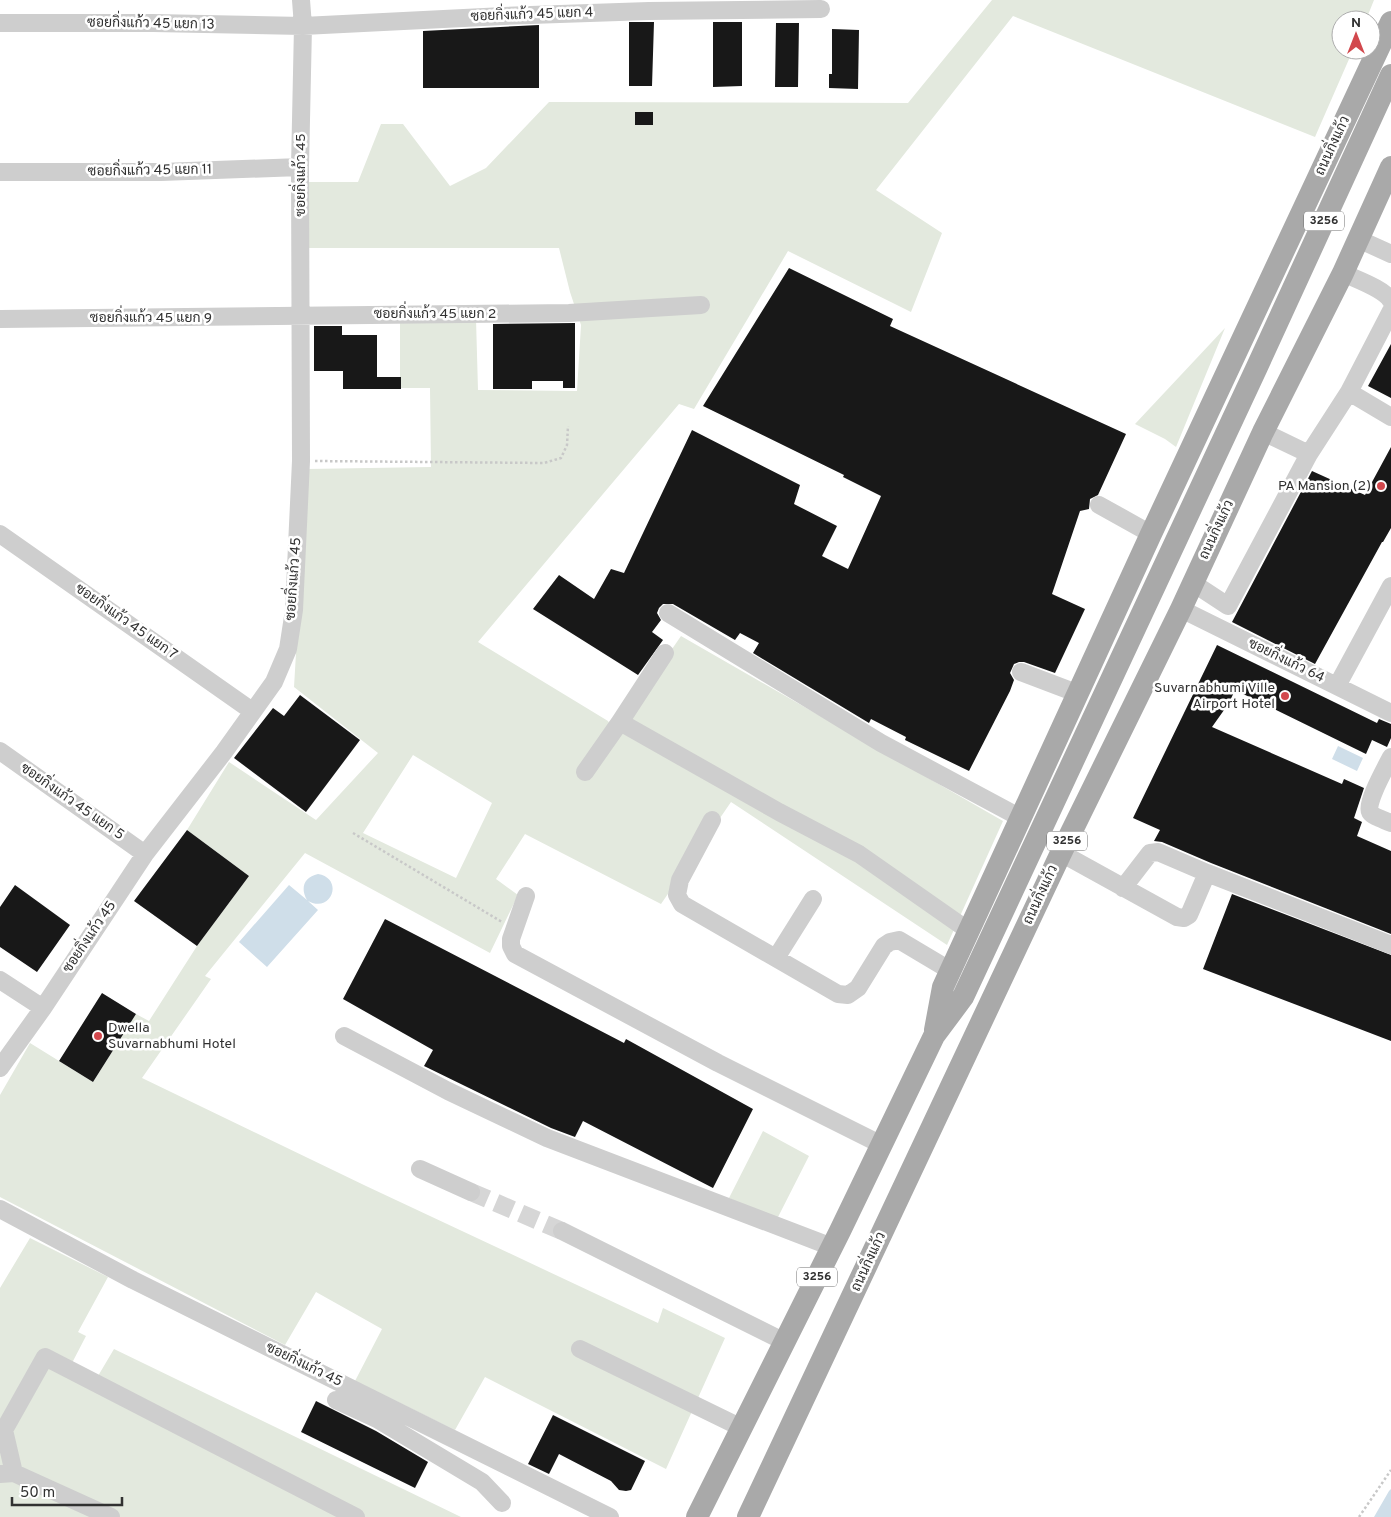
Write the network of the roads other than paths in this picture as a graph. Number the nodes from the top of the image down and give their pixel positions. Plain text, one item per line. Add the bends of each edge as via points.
1 (302, 0) edge
2 (649, 6) edge
3 (504, 8) edge
4 (821, 9) dead end
5 (1391, 22) edge
6 (0, 23) edge
7 (303, 26) junction
8 (1391, 75) edge
9 (300, 167) junction
10 (1391, 167) edge
11 (0, 172) edge
12 (1358, 239) junction
13 (1391, 254) edge
14 (1343, 273) junction
15 (1391, 301) edge
16 (701, 305) dead end
17 (1391, 311) edge
18 (302, 317) junction
19 (0, 318) edge
20 (1349, 392) junction
21 (1391, 417) edge
22 (1263, 432) junction
23 (1309, 454) junction
24 (1099, 505) dead end
25 (0, 534) edge
26 (1151, 534) junction
27 (1193, 584) junction
28 (1391, 586) edge
29 (1181, 609) junction
30 (668, 613) dead end
31 (665, 653) dead end
32 (1021, 672) dead end
33 (1336, 686) junction
34 (1079, 694) junction
35 (1388, 705) edge
36 (252, 711) junction
37 (620, 722) junction
38 (0, 751) edge
39 (1391, 757) edge
40 (585, 772) dead end
41 (1021, 818) junction
42 (712, 820) dead end
43 (1391, 823) edge
44 (1061, 853) junction
45 (145, 854) junction
46 (1207, 873) junction
47 (1123, 888) junction
48 (526, 896) dead end
49 (813, 899) dead end
50 (969, 931) junction
51 (1391, 945) edge
52 (776, 958) junction
53 (951, 971) junction
54 (0, 980) edge
55 (43, 1008) junction
56 (344, 1036) dead end
57 (934, 1036) junction
58 (0, 1068) edge
59 (882, 1145) junction
60 (420, 1169) dead end
61 (472, 1192) tunnel mouth
62 (0, 1210) edge
63 (562, 1230) tunnel mouth
64 (832, 1247) junction
65 (785, 1342) junction
66 (580, 1349) dead end
67 (336, 1400) dead end
68 (380, 1412) junction
69 (2, 1427) edge
70 (742, 1428) junction
71 (7, 1474) edge
72 (502, 1503) dead end
73 (606, 1516) edge
74 (111, 1517) edge
75 (356, 1517) edge
76 (697, 1517) edge
77 (748, 1517) edge

1 - 7 street, ซอยกิ่งแก้ว 45
2 - 3 street, ซอยกิ่งแก้ว 45 แยก 4
2 - 4 street, ซอยกิ่งแก้ว 45 แยก 4
3 - 7 street, ซอยกิ่งแก้ว 45 แยก 4
5 - 26 main road, ถนนกิ่งแก้ว / 3256
6 - 7 street, ซอยกิ่งแก้ว 45 แยก 13
7 - 9 street, ซอยกิ่งแก้ว 45
8 - 57 main road, ถนนกิ่งแก้ว / 3256 via 963,997
9 - 11 street, ซอยกิ่งแก้ว 45 แยก 11 via 161,172
9 - 18 street, ซอยกิ่งแก้ว 45
10 - 12 main road, ถนนกิ่งแก้ว / 3256
12 - 13 street
12 - 14 main road, ถนนกิ่งแก้ว / 3256
14 - 15 street via 1382,292
14 - 22 main road, ถนนกิ่งแก้ว / 3256
16 - 18 street, ซอยกิ่งแก้ว 45 แยก 2 via 569,313
17 - 20 street
18 - 19 street, ซอยกิ่งแก้ว 45 แยก 9
18 - 36 street, ซอยกิ่งแก้ว 45 via 301,461 294,610 288,649 274,682
20 - 21 street
20 - 23 street
22 - 23 street
22 - 27 main road, ถนนกิ่งแก้ว / 3256
23 - 27 street via 1228,606
24 - 26 street
25 - 36 street, ซอยกิ่งแก้ว 45 แยก 7
26 - 34 main road, ถนนกิ่งแก้ว / 3256
27 - 29 main road, ถนนกิ่งแก้ว / 3256
28 - 33 street
29 - 33 street, ซอยกิ่งแก้ว 64
29 - 44 main road, ถนนกิ่งแก้ว / 3256
30 - 41 street via 881,743
31 - 37 street
32 - 34 street
33 - 35 street, ซอยกิ่งแก้ว 64
34 - 41 main road, ถนนกิ่งแก้ว / 3256
36 - 45 street, ซอยกิ่งแก้ว 45
37 - 40 street
37 - 50 street via 859,854
38 - 45 street, ซอยกิ่งแก้ว 45 แยก 5
39 - 43 street via 1370,801 1369,810
41 - 50 main road, ถนนกิ่งแก้ว / 3256
42 - 52 street via 680,880 676,895 682,904
44 - 47 street
44 - 77 main road, ถนนกิ่งแก้ว / 3256
45 - 55 street, ซอยกิ่งแก้ว 45
46 - 47 street via 1153,852
46 - 47 street via 1189,915 1184,918
46 - 51 street
48 - 59 street via 511,939 515,954 709,1058
49 - 52 street
50 - 53 main road, ถนนกิ่งแก้ว / 3256
52 - 53 street via 838,994 848,995 858,988 884,946 890,942 900,940
53 - 57 main road, ถนนกิ่งแก้ว / 3256 via 943,987
54 - 55 street
55 - 58 street, ซอยกิ่งแก้ว 45
56 - 64 street via 547,1138
57 - 59 main road, ถนนกิ่งแก้ว / 3256
59 - 64 main road, ถนนกิ่งแก้ว / 3256
60 - 61 street
62 - 68 street, ซอยกิ่งแก้ว 45
63 - 65 street
64 - 65 main road, ถนนกิ่งแก้ว / 3256
65 - 70 main road, ถนนกิ่งแก้ว / 3256
66 - 70 street
67 - 68 street
68 - 72 street via 482,1482
68 - 73 street, ซอยกิ่งแก้ว 45
69 - 71 street
69 - 75 street via 45,1357
70 - 76 main road, ถนนกิ่งแก้ว / 3256
71 - 74 street

